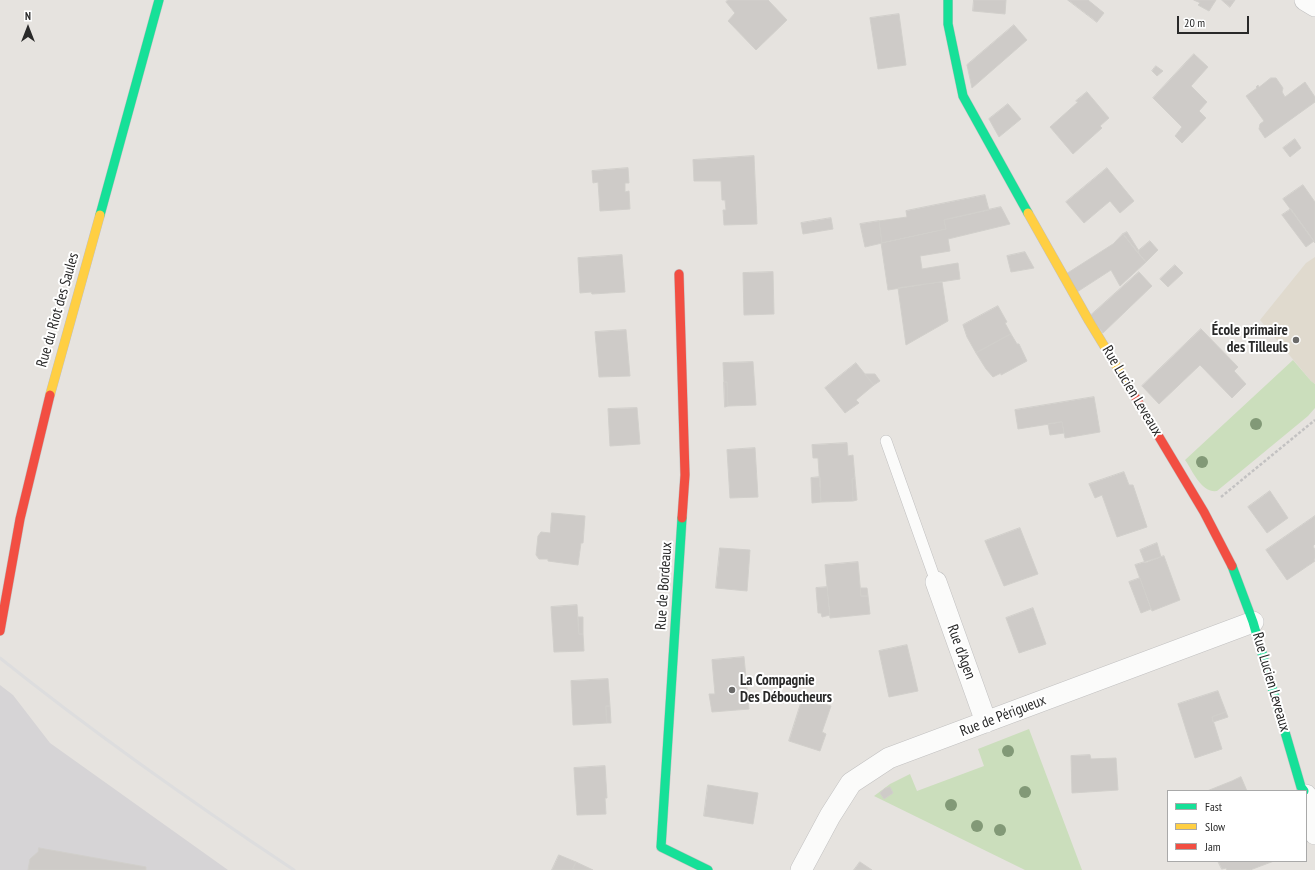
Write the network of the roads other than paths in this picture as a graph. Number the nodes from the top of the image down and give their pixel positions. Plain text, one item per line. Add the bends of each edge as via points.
1 (159, 0) edge
2 (948, 0) edge
3 (1306, 0) edge
4 (1315, 6) edge
5 (679, 274) dead end
6 (886, 441) dead end
7 (936, 582) joint
8 (1253, 622) junction
9 (0, 631) edge
10 (986, 722) junction
11 (1304, 790) edge
12 (1309, 797) edge
13 (1315, 834) edge
14 (708, 870) edge
15 (801, 870) edge

1 - 9 street, Rue du Riot des Saules via 42,424 20,519
2 - 8 street, Rue Lucien Leveaux via 948,24 963,96 1090,321 1204,512 1233,567
3 - 4 street
5 - 14 street, Rue de Bordeaux via 685,475 661,847
6 - 7 lane
7 - 10 street, Rue d'Agen
8 - 10 street, Rue de Périgueux
8 - 11 street, Rue Lucien Leveaux
10 - 15 street, Rue de Périgueux via 889,758 851,783
12 - 13 street

